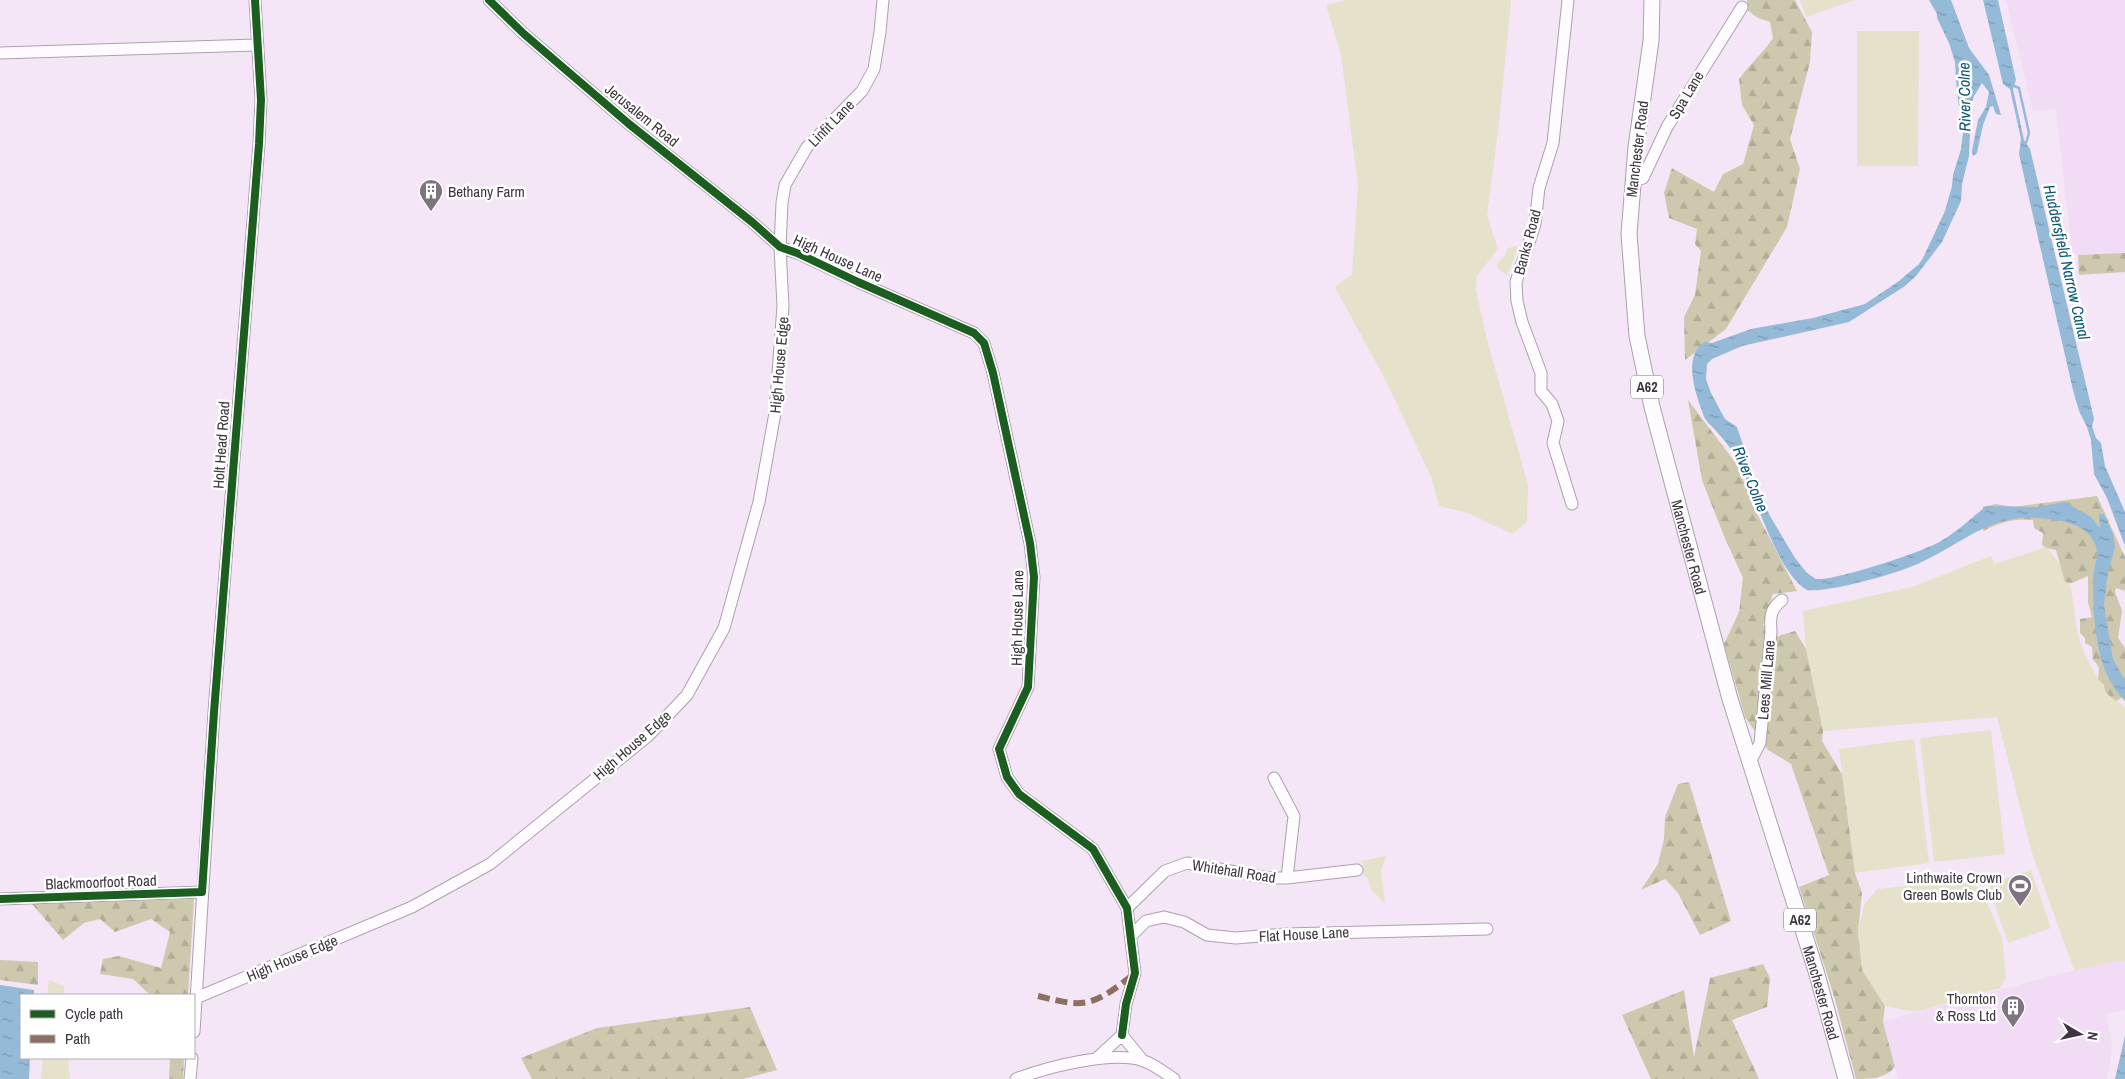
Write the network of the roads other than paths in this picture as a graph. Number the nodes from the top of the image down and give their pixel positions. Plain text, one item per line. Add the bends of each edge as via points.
1 (255, 0) edge
2 (489, 0) edge
3 (883, 0) edge
4 (1568, 0) edge
5 (1652, 0) edge
6 (1742, 6) dead end
7 (258, 45) junction
8 (0, 53) edge
9 (1632, 182) junction
10 (780, 247) junction
11 (1572, 504) dead end
12 (1782, 600) dead end
13 (1750, 762) junction
14 (1274, 778) dead end
15 (1357, 870) dead end
16 (1287, 878) junction
17 (202, 892) junction
18 (0, 899) edge
19 (1127, 908) junction
20 (1487, 929) dead end
21 (1132, 935) junction
22 (196, 998) junction
23 (195, 1015) edge
24 (1122, 1035) junction
25 (1097, 1058) junction
26 (192, 1059) edge
27 (1143, 1060) junction
28 (190, 1079) edge
29 (1016, 1079) edge
30 (1174, 1079) edge
31 (1846, 1079) edge

1 - 7 street, Holt Head Road
2 - 10 street, Jerusalem Road via 630,124
3 - 10 street, Linfit Lane via 874,69 862,91 807,147 785,184
4 - 11 street, Banks Road via 1553,143 1540,188 1535,224 1516,282 1522,322 1541,373 1541,391 1552,404 1558,421 1553,443
5 - 9 main road, Manchester Road / A62 via 1651,41
6 - 9 street, Spa Lane via 1667,127 1643,178
7 - 8 street
7 - 17 street, Holt Head Road via 259,144
9 - 13 main road, Manchester Road / A62 via 1629,234 1637,336 1652,407 1730,699
10 - 19 street, High House Lane via 974,333 984,343 1028,534 1034,577 1028,687 998,748 1007,777 1019,794 1093,849
10 - 22 street, High House Edge via 784,306 775,413 760,502 724,628 687,695 648,736 490,864 412,907
12 - 13 street, Lees Mill Lane via 1773,607 1770,616 1760,744
13 - 31 main road, Manchester Road / A62 via 1832,1024
14 - 16 street via 1294,816
15 - 16 street, Whitehall Road
16 - 19 street, Whitehall Road via 1268,878 1187,863 1165,871
17 - 18 street, Blackmoorfoot Road
17 - 22 street
19 - 21 street, High House Lane
20 - 21 street, Flat House Lane via 1236,938 1207,935 1184,922 1164,917 1146,921
21 - 24 street, High House Lane via 1135,973
22 - 23 street
24 - 25 street
24 - 27 street
25 - 27 street
25 - 29 street
26 - 28 street
27 - 30 street

